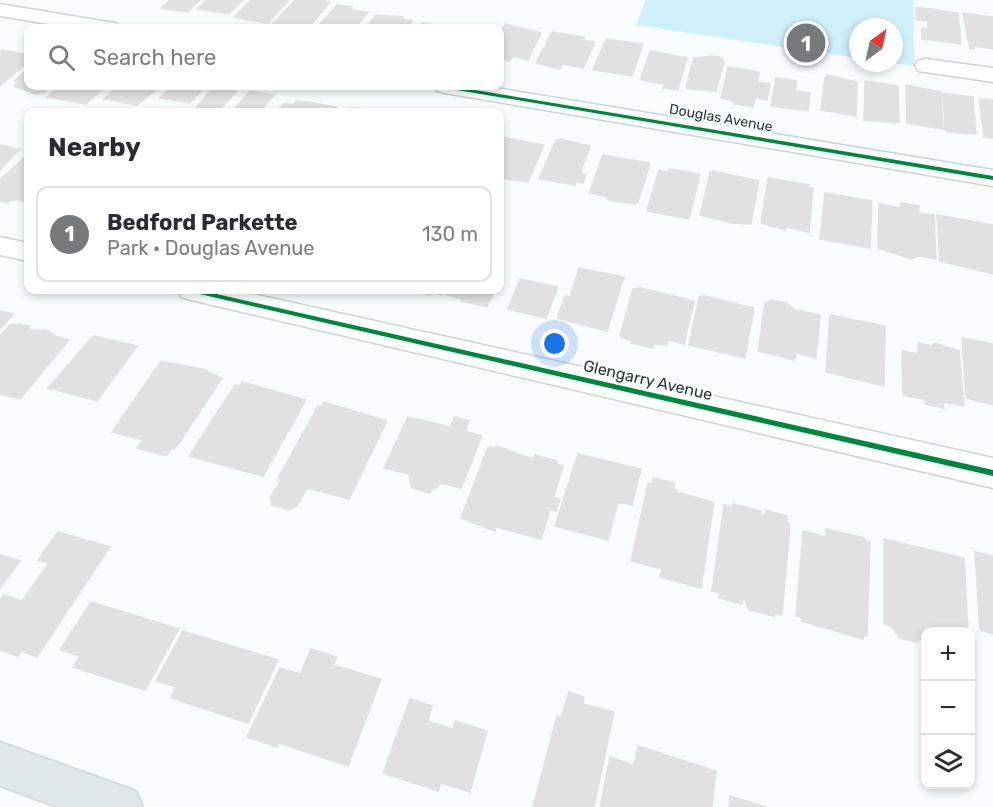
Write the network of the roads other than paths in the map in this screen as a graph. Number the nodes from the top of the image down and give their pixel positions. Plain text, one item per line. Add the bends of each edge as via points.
1 (0, 10) edge
2 (84, 24) edge
3 (926, 66) dead end
4 (993, 75) edge
5 (470, 90) edge
6 (993, 178) edge
7 (0, 246) edge
8 (24, 251) edge
9 (209, 294) edge
10 (993, 472) edge
11 (0, 764) edge
12 (120, 807) edge

1 - 2 street
3 - 4 street
5 - 6 street, Douglas Avenue
7 - 8 street
9 - 10 street, Glengarry Avenue
11 - 12 main road

